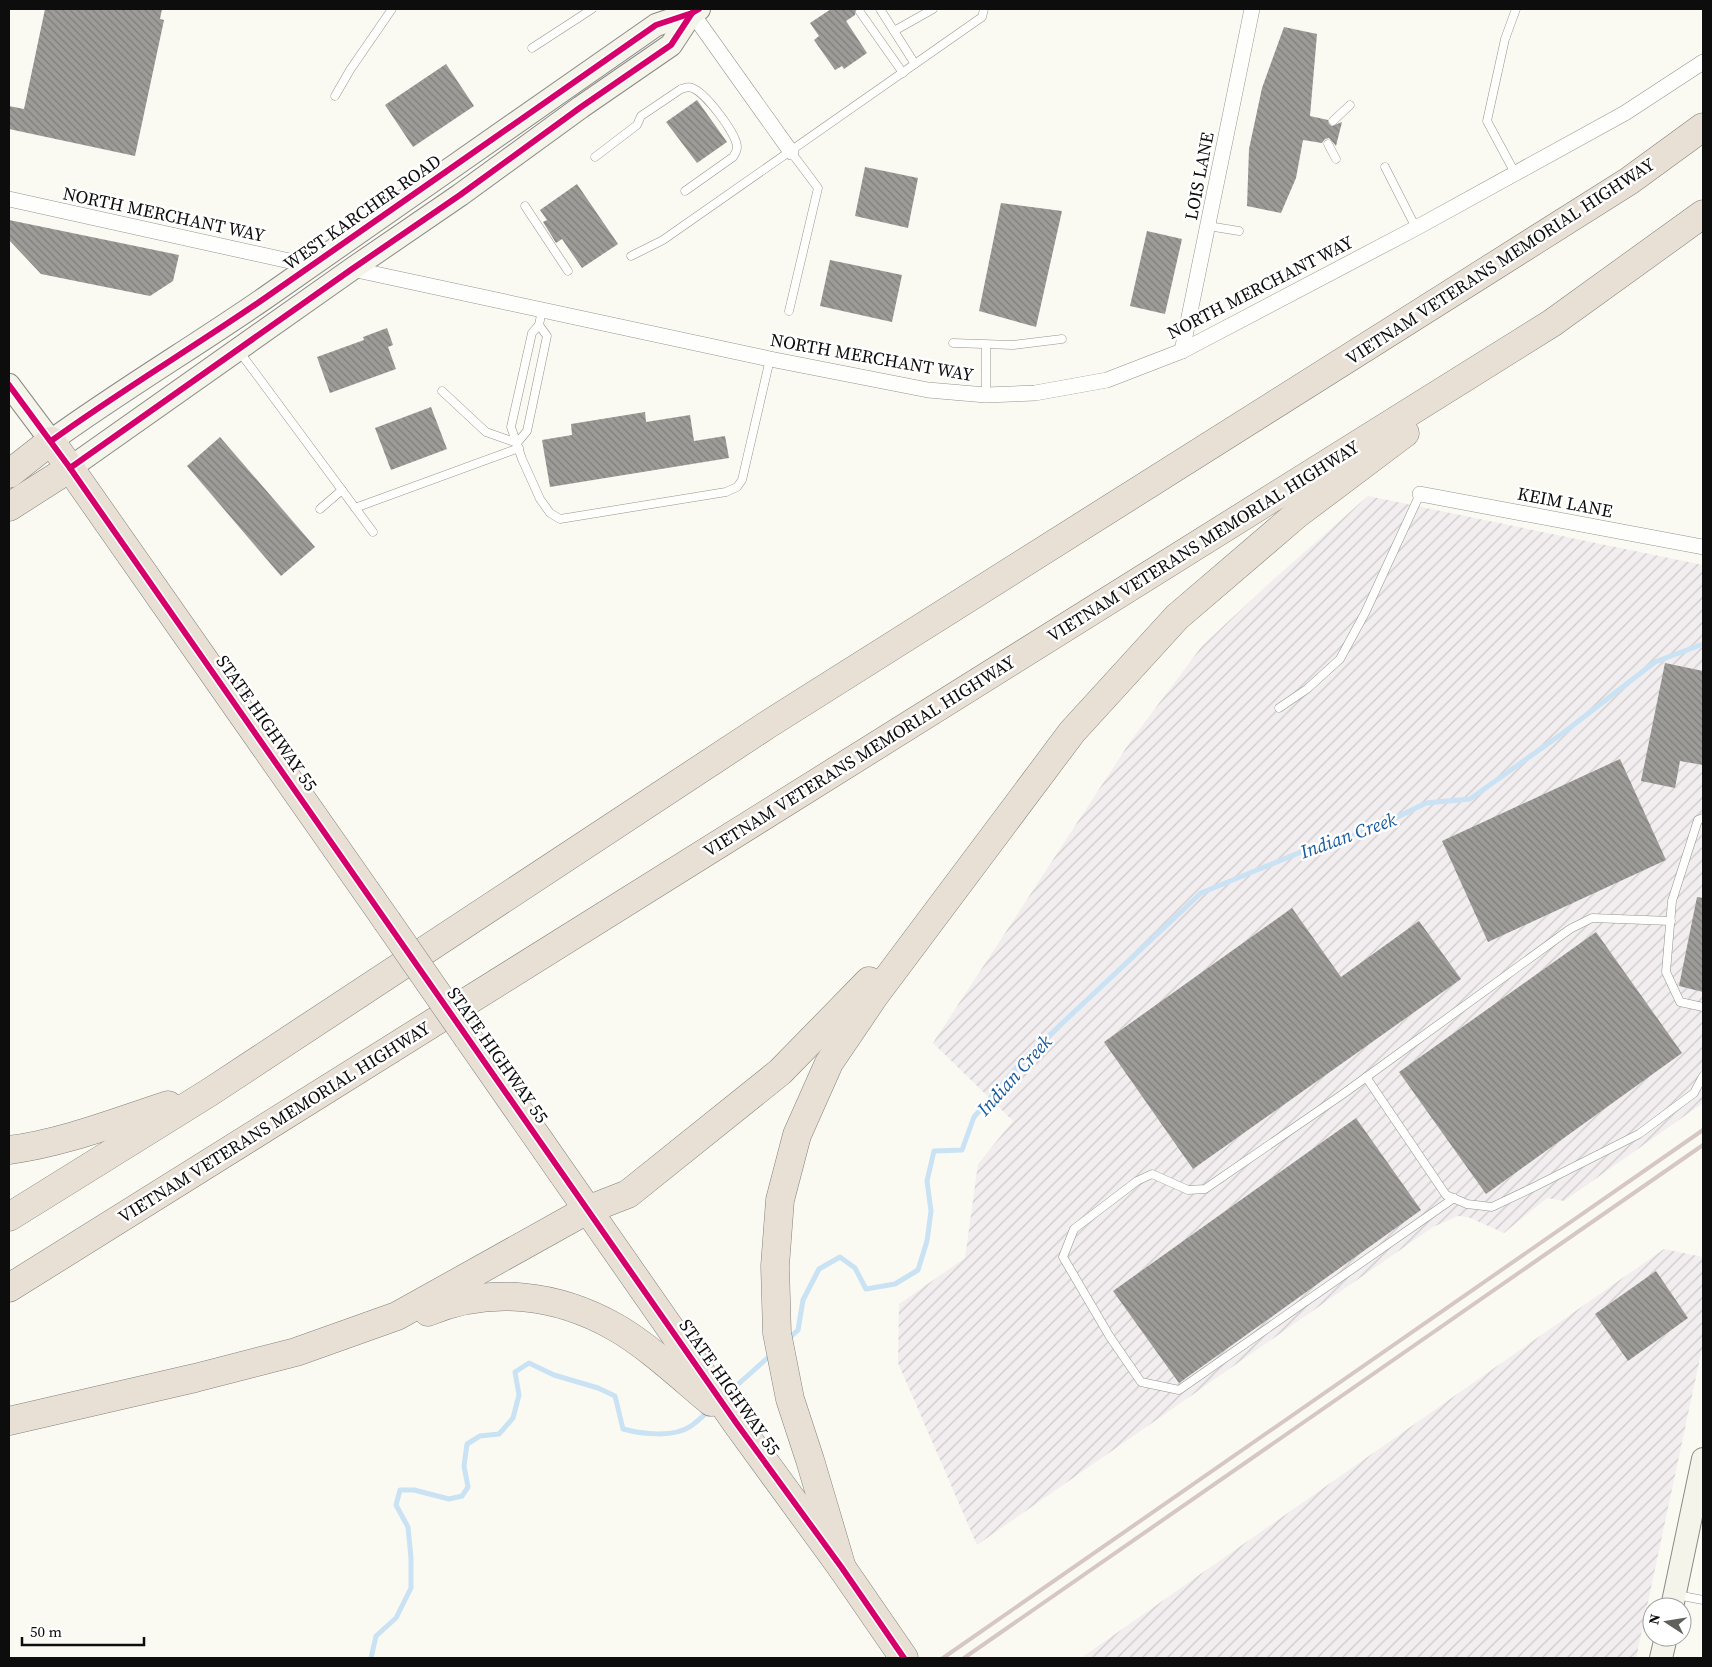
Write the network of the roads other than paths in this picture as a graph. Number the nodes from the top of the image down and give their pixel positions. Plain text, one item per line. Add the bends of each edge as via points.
1 (392, 9) edge
2 (592, 9) edge
3 (880, 9) edge
4 (932, 9) edge
5 (984, 9) edge
6 (1252, 9) edge
7 (1516, 9) edge
8 (694, 10) edge
9 (860, 12) dead end
10 (894, 31) junction
11 (532, 48) dead end
12 (1703, 62) edge
13 (915, 64) junction
14 (903, 73) junction
15 (335, 96) dead end
16 (1350, 105) dead end
17 (1333, 121) dead end
18 (1703, 127) edge
19 (1328, 144) dead end
20 (790, 152) junction
21 (595, 157) dead end
22 (1336, 159) dead end
23 (1385, 167) dead end
24 (444, 172) junction
25 (1515, 174) junction
26 (685, 191) dead end
27 (9, 199) edge
28 (525, 206) dead end
29 (1703, 214) edge
30 (1208, 226) junction
31 (1416, 228) junction
32 (1239, 231) dead end
33 (632, 256) dead end
34 (312, 266) junction
35 (352, 269) junction
36 (568, 271) dead end
37 (542, 310) junction
38 (790, 311) dead end
39 (1552, 322) junction
40 (539, 325) junction
41 (1062, 339) dead end
42 (953, 343) dead end
43 (986, 345) junction
44 (238, 349) junction
45 (1182, 351) junction
46 (770, 358) junction
47 (9, 385) edge
48 (442, 391) dead end
49 (986, 395) junction
50 (51, 442) junction
51 (518, 446) junction
52 (70, 468) junction
53 (9, 474) edge
54 (342, 490) junction
55 (1420, 494) joint
56 (9, 507) edge
57 (355, 508) junction
58 (320, 509) dead end
59 (373, 532) dead end
60 (1703, 547) edge
61 (1279, 708) dead end
62 (1072, 732) junction
63 (1703, 818) edge
64 (1671, 921) junction
65 (1703, 1007) edge
66 (1703, 1076) edge
67 (1366, 1077) junction
68 (210, 1092) junction
69 (9, 1150) edge
70 (1454, 1198) junction
71 (587, 1210) junction
72 (9, 1217) edge
73 (9, 1288) edge
74 (97, 1400) junction
75 (9, 1421) edge
76 (737, 1424) junction
77 (1703, 1459) edge
78 (842, 1568) junction
79 (1674, 1597) edge
80 (901, 1653) edge

1 - 15 lane
2 - 11 lane
3 - 10 lane
4 - 10 lane
5 - 13 lane via 982,17
6 - 30 street, LOIS LANE
7 - 25 lane via 1487,121
8 - 20 street
8 - 24 main road, WEST KARCHER ROAD via 656,25
8 - 35 main road via 671,45
9 - 14 lane
10 - 13 lane
12 - 25 street, NORTH MERCHANT WAY via 1625,113
13 - 14 lane
14 - 20 lane
16 - 17 lane
18 - 68 highway, VIETNAM VETERANS MEMORIAL HIGHWAY via 1621,186 767,725
19 - 22 lane
20 - 33 lane via 663,240
20 - 38 lane via 818,188
21 - 26 lane via 637,124 641,116 681,89 693,88 709,100 734,136 737,146 732,158
23 - 31 lane
24 - 34 main road, WEST KARCHER ROAD
24 - 35 main road via 441,190 362,247
25 - 31 street, NORTH MERCHANT WAY
27 - 34 street, NORTH MERCHANT WAY
28 - 36 lane
29 - 39 highway, VIETNAM VETERANS MEMORIAL HIGHWAY
30 - 32 lane
30 - 45 street, LOIS LANE
31 - 45 street, NORTH MERCHANT WAY
34 - 50 main road, WEST KARCHER ROAD via 96,408
35 - 37 street, NORTH MERCHANT WAY
35 - 44 main road
37 - 40 lane
37 - 46 street, NORTH MERCHANT WAY
39 - 62 highway via 1296,515 1177,617
39 - 73 highway, VIETNAM VETERANS MEMORIAL HIGHWAY
40 - 51 lane via 532,333 512,427
40 - 51 lane via 547,336 527,431
41 - 43 lane
42 - 43 lane
43 - 49 lane
44 - 52 main road
44 - 54 lane
45 - 49 street, NORTH MERCHANT WAY via 1106,380 1035,393
46 - 49 street, NORTH MERCHANT WAY via 928,390
46 - 51 lane via 742,480 733,490 560,519 550,513 540,499
47 - 50 main road
48 - 51 lane via 486,432
50 - 52 highway, STATE HIGHWAY 55
50 - 53 highway
51 - 57 lane
52 - 56 highway
52 - 71 highway, STATE HIGHWAY 55, bridge
54 - 57 lane
54 - 58 lane
55 - 60 street, KEIM LANE
55 - 61 lane via 1340,659 1307,689
57 - 59 lane
62 - 71 highway via 864,987 780,1072 628,1194
62 - 78 highway via 875,996 829,1063 797,1135 780,1200 775,1266 777,1333 790,1399
63 - 64 lane via 1698,820 1672,901
64 - 65 lane via 1666,972 1680,1002
64 - 67 lane via 1592,918 1570,929
66 - 70 lane via 1694,1094 1639,1134 1534,1188 1492,1207 1467,1204
67 - 70 lane via 1446,1195
67 - 70 lane via 1205,1189 1188,1190 1152,1174 1137,1181 1074,1229 1063,1257 1141,1382 1179,1390
68 - 69 highway via 97,1129 33,1147
68 - 72 highway
71 - 74 highway via 397,1316 296,1352
71 - 76 highway, STATE HIGHWAY 55
74 - 75 highway
74 - 76 highway via 200,1387 299,1360 445,1305 486,1297 532,1297 571,1307 616,1327
76 - 78 highway, STATE HIGHWAY 55
77 - 79 main road
78 - 80 highway, STATE HIGHWAY 55

